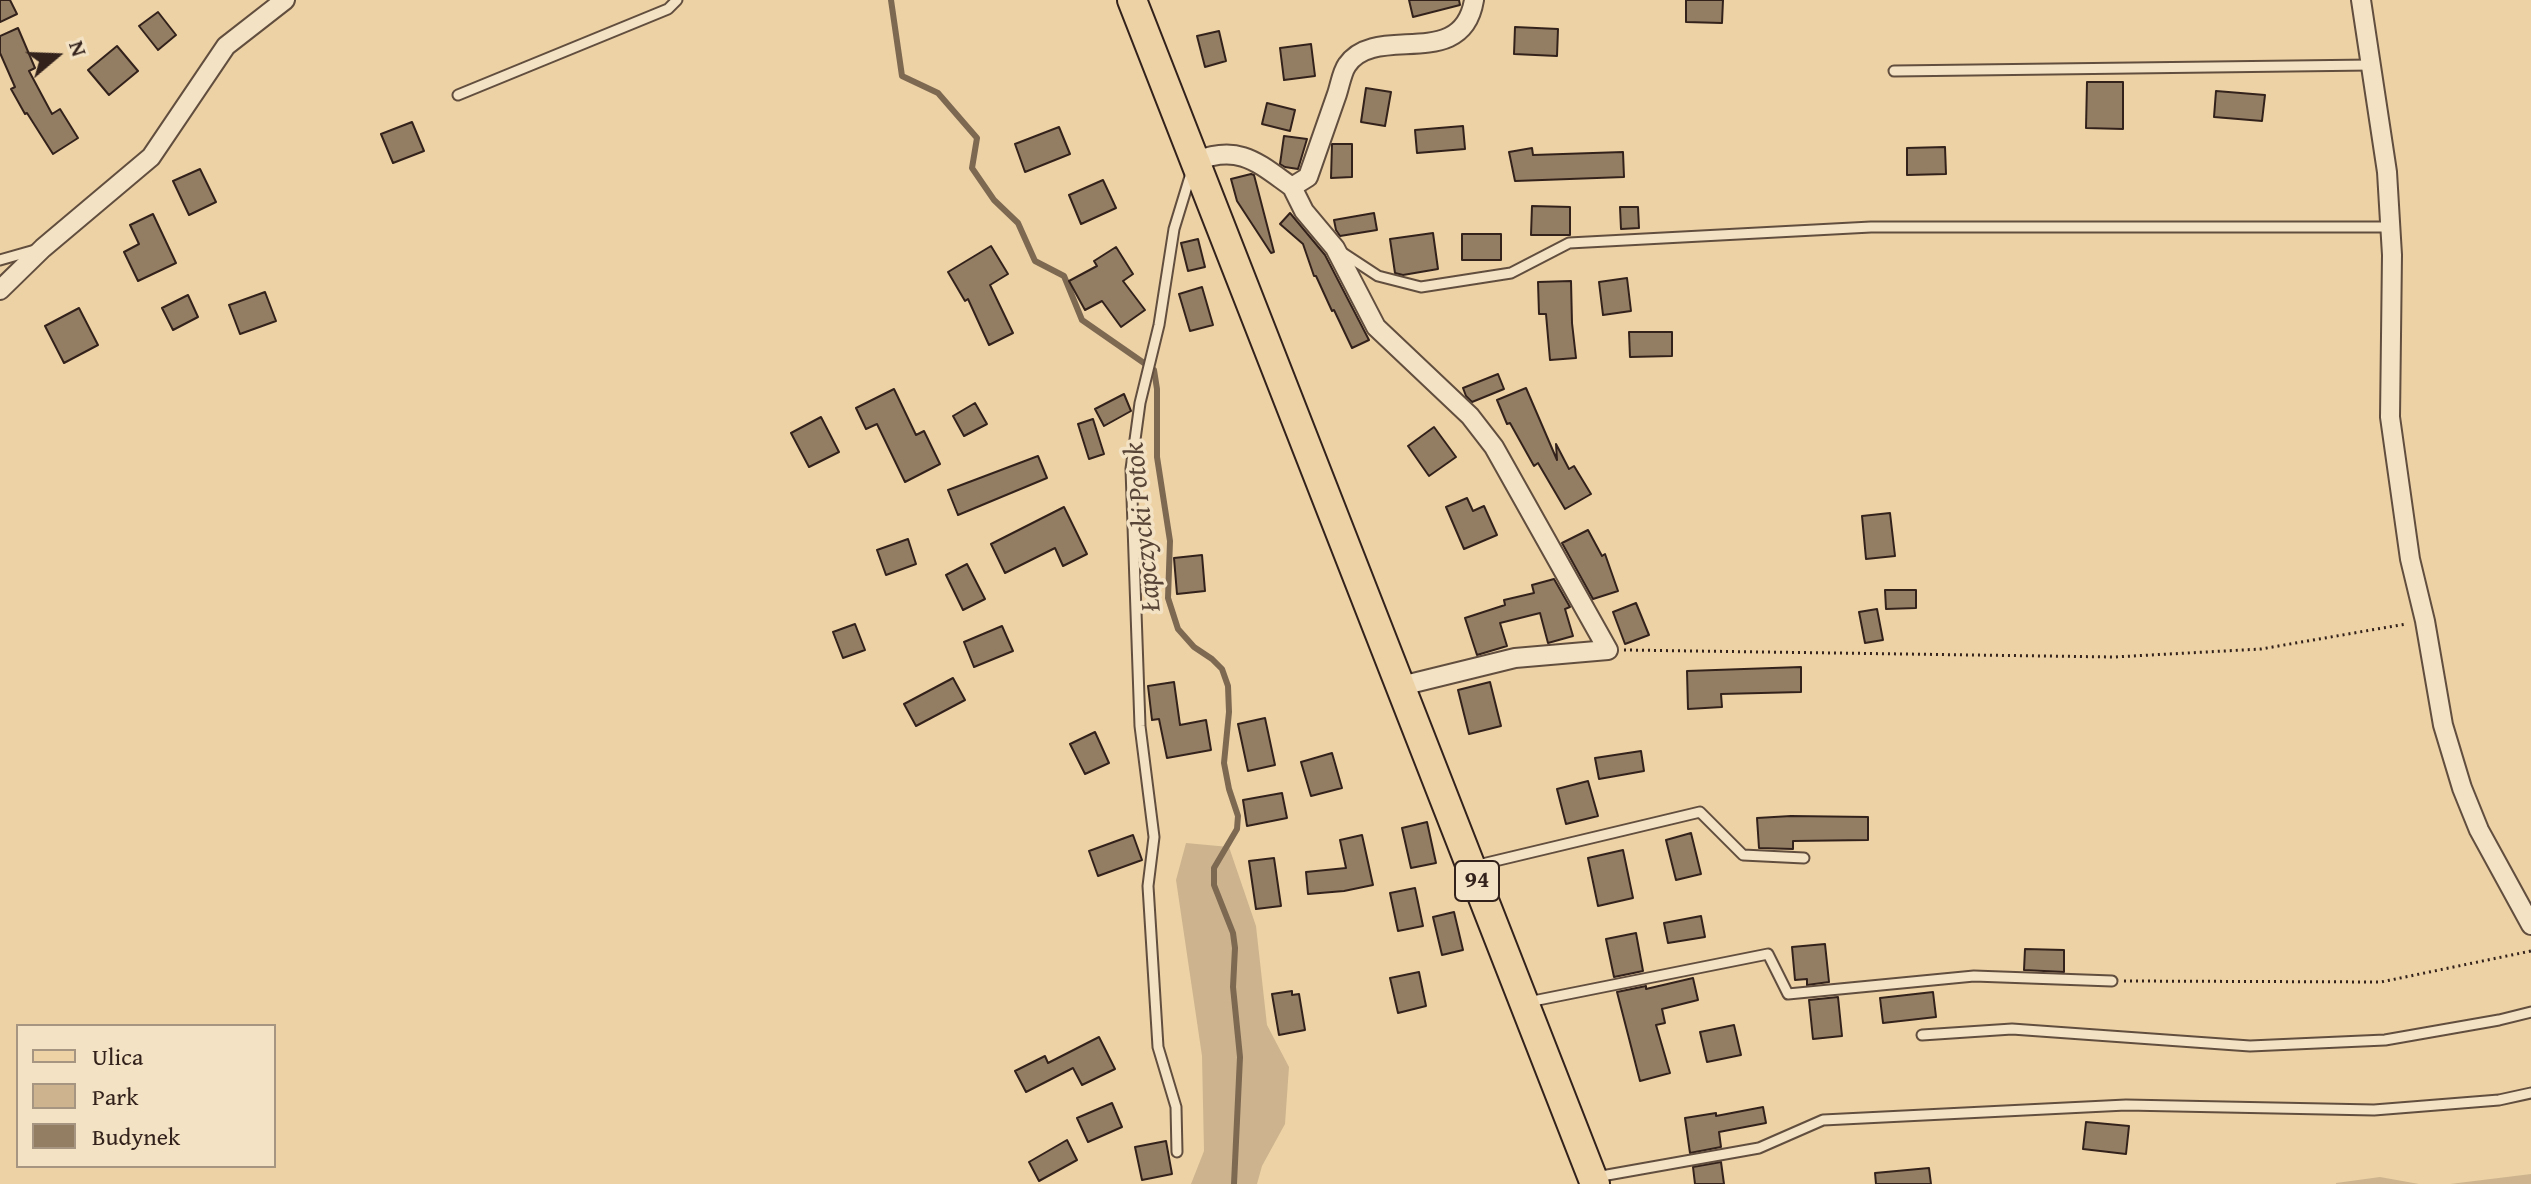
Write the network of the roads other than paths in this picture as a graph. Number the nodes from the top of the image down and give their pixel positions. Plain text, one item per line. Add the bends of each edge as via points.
1 (285, 0) edge
2 (677, 0) edge
3 (1132, 0) edge
4 (1474, 0) edge
5 (2361, 0) edge
6 (2371, 65) junction
7 (1894, 71) dead end
8 (458, 95) dead end
9 (1196, 161) junction
10 (1292, 187) junction
11 (2390, 227) junction
12 (43, 248) junction
13 (1335, 248) junction
14 (0, 260) edge
15 (0, 290) edge
16 (1401, 686) junction
17 (1804, 858) dead end
18 (1471, 867) junction
19 (2531, 925) edge
20 (2112, 981) road end
21 (1524, 1003) junction
22 (2531, 1012) edge
23 (1922, 1035) dead end
24 (2531, 1093) edge
25 (1177, 1152) dead end
26 (1594, 1181) edge

1 - 12 street via 226,46 151,157
2 - 8 lane via 668,9
3 - 9 main road, 94
4 - 10 street via 1472,14 1454,36 1423,45 1368,48 1347,64 1308,177
5 - 6 street
6 - 7 lane
6 - 11 street
9 - 10 street via 1225,153 1250,158
9 - 16 main road, 94
9 - 25 lane via 1174,229 1131,469 1140,726 1154,837 1148,886 1158,1047 1176,1107
10 - 13 street via 1304,211
11 - 13 lane via 1871,227 1569,243 1511,273 1421,287 1378,276
11 - 19 street via 2390,417 2410,559 2443,725 2479,830
12 - 14 lane
12 - 15 street
13 - 16 street via 1376,327 1470,416 1494,447 1608,650 1515,658
16 - 18 main road, 94
17 - 18 lane via 1743,855 1700,812
18 - 21 main road, 94
20 - 21 lane via 1974,976 1788,994 1768,954
21 - 26 main road, 94
22 - 23 lane via 2385,1040 2250,1046 2012,1029
24 - 26 lane via 2374,1110 2126,1105 1823,1120 1759,1148

